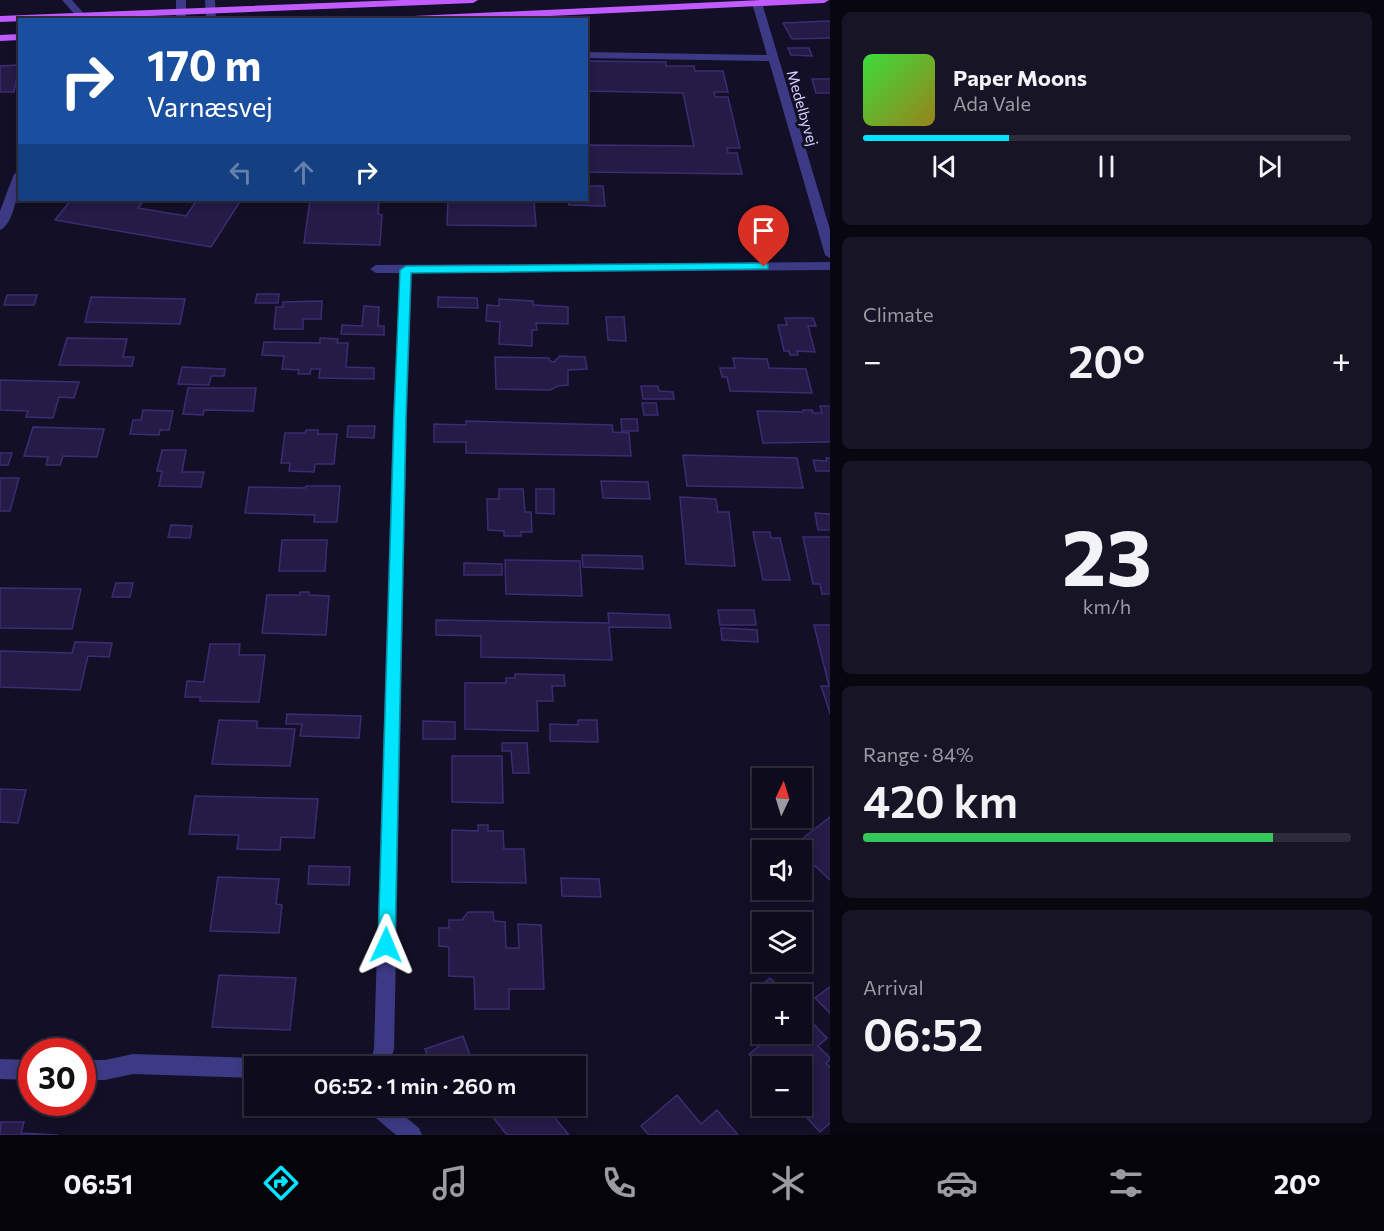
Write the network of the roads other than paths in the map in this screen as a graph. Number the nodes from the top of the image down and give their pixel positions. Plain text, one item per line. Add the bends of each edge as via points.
1 (67, 0) edge
2 (181, 0) edge
3 (473, 0) edge
4 (824, 0) edge
5 (757, 3) junction
6 (211, 10) edge
7 (181, 15) edge
8 (81, 16) junction
9 (18, 18) edge
10 (27, 18) edge
11 (435, 18) edge
12 (0, 19) edge
13 (0, 38) edge
14 (18, 38) edge
15 (588, 55) edge
16 (773, 58) junction
17 (18, 179) edge
18 (0, 226) edge
19 (830, 252) edge
20 (830, 266) edge
21 (376, 269) dead end
22 (406, 270) junction
23 (382, 1056) edge
24 (244, 1068) edge
25 (0, 1069) edge
26 (18, 1070) edge
27 (96, 1070) edge
28 (389, 1116) edge
29 (412, 1135) edge

1 - 8 street
2 - 7 street
3 - 6 main road
4 - 5 main road
5 - 11 main road
5 - 16 street, Medelbyvej
6 - 7 main road
7 - 8 main road
8 - 10 main road
9 - 12 main road
13 - 14 main road
15 - 16 street
16 - 19 street, Medelbyvej
17 - 18 street
20 - 22 street
21 - 22 street
22 - 23 street
24 - 27 street via 133,1064
25 - 26 street
28 - 29 street

